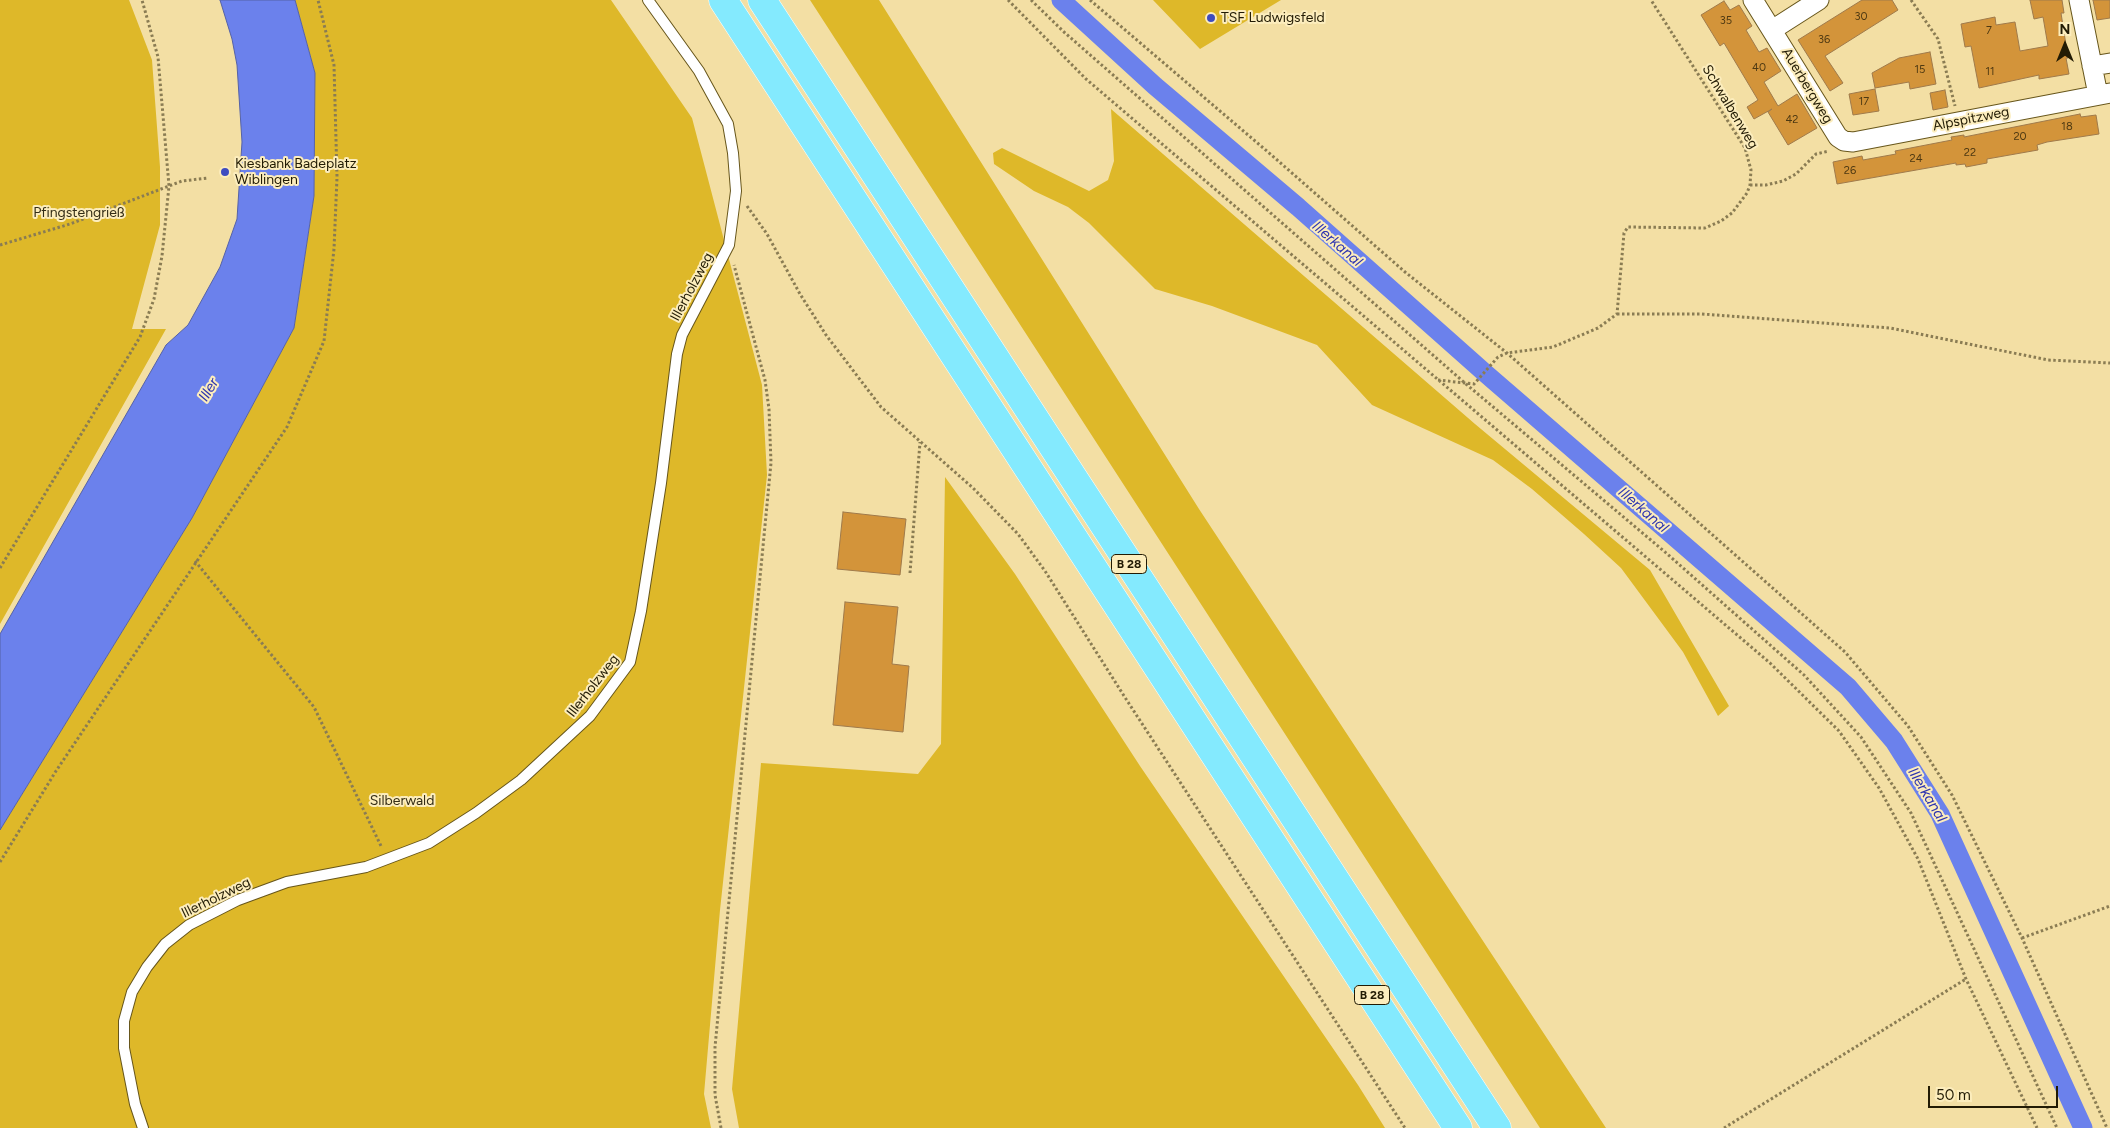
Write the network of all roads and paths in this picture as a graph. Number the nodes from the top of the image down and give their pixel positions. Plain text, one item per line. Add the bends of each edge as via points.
1 (143, 0) edge
2 (318, 0) edge
3 (648, 0) edge
4 (724, 0) edge
5 (762, 0) edge
6 (1008, 0) edge
7 (1031, 0) edge
8 (1090, 0) edge
9 (1651, 0) edge
10 (1753, 0) edge
11 (1820, 0) edge
12 (1911, 0) edge
13 (2080, 0) edge
14 (1772, 30) junction
15 (2101, 65) edge
16 (2104, 94) edge
17 (1959, 122) junction
18 (1844, 141) junction
19 (208, 178) dead end
20 (1750, 185) junction
21 (169, 186) junction
22 (736, 191) junction
23 (0, 245) edge
24 (730, 245) junction
25 (1617, 314) junction
26 (1507, 353) junction
27 (2110, 362) edge
28 (1438, 380) junction
29 (1466, 384) junction
30 (920, 441) junction
31 (195, 561) junction
32 (0, 568) edge
33 (910, 573) dead end
34 (388, 860) junction
35 (0, 862) edge
36 (2110, 906) edge
37 (2022, 938) junction
38 (1966, 979) junction
39 (142, 1128) edge
40 (721, 1128) edge
41 (1405, 1128) edge
42 (1458, 1128) edge
43 (1497, 1128) edge
44 (1724, 1128) edge
45 (2037, 1128) edge
46 (2056, 1128) edge
47 (2107, 1128) edge

1 - 21 path via 158,57
2 - 31 path via 334,65 337,177 334,248 324,341 287,426
3 - 22 lane, Illerholzweg via 699,71 728,124 734,153
4 - 42 highway, B 28
5 - 43 highway, B 28
6 - 28 path via 1086,79
7 - 29 path
8 - 26 path via 1405,272
9 - 20 path, Schwalbenweg via 1745,148 1750,163
10 - 14 street, Auerbergweg
11 - 14 street
12 - 17 path via 1938,39
13 - 15 street, Alpspitzweg
14 - 18 street, Auerbergweg via 1838,138
15 - 16 street, Alpspitzweg
16 - 17 street, Alpspitzweg
17 - 18 street, Alpspitzweg
18 - 20 path via 1838,148 1816,154 1796,174 1783,181
19 - 21 path
20 - 25 path via 1732,213 1705,228 1628,227 1624,233
21 - 23 path via 70,224
21 - 32 path via 154,299 140,337
22 - 24 lane, Illerholzweg
22 - 30 path via 767,234 800,294 837,350 881,408
24 - 34 lane, Illerholzweg via 682,335 677,354 661,483 630,662 590,716 521,780 429,843
24 - 40 path via 765,380 771,463 715,1047 715,1096
25 - 26 path via 1598,328 1553,348
25 - 27 path via 1702,314 1890,328 2048,360
26 - 29 path via 1498,357 1474,384
26 - 37 path via 1845,652 1908,726 1947,788
28 - 29 path
28 - 38 path via 1770,663 1839,731 1879,788 1918,859
29 - 46 path via 1797,668 1861,737 1911,813
30 - 33 path
30 - 41 path via 998,512 1045,571
31 - 34 path via 314,708
31 - 35 path
34 - 39 lane, Illerholzweg via 286,882 238,900 189,925 165,944 146,966 132,992 124,1021 124,1048
36 - 37 path
37 - 47 path
38 - 44 path
38 - 45 path

